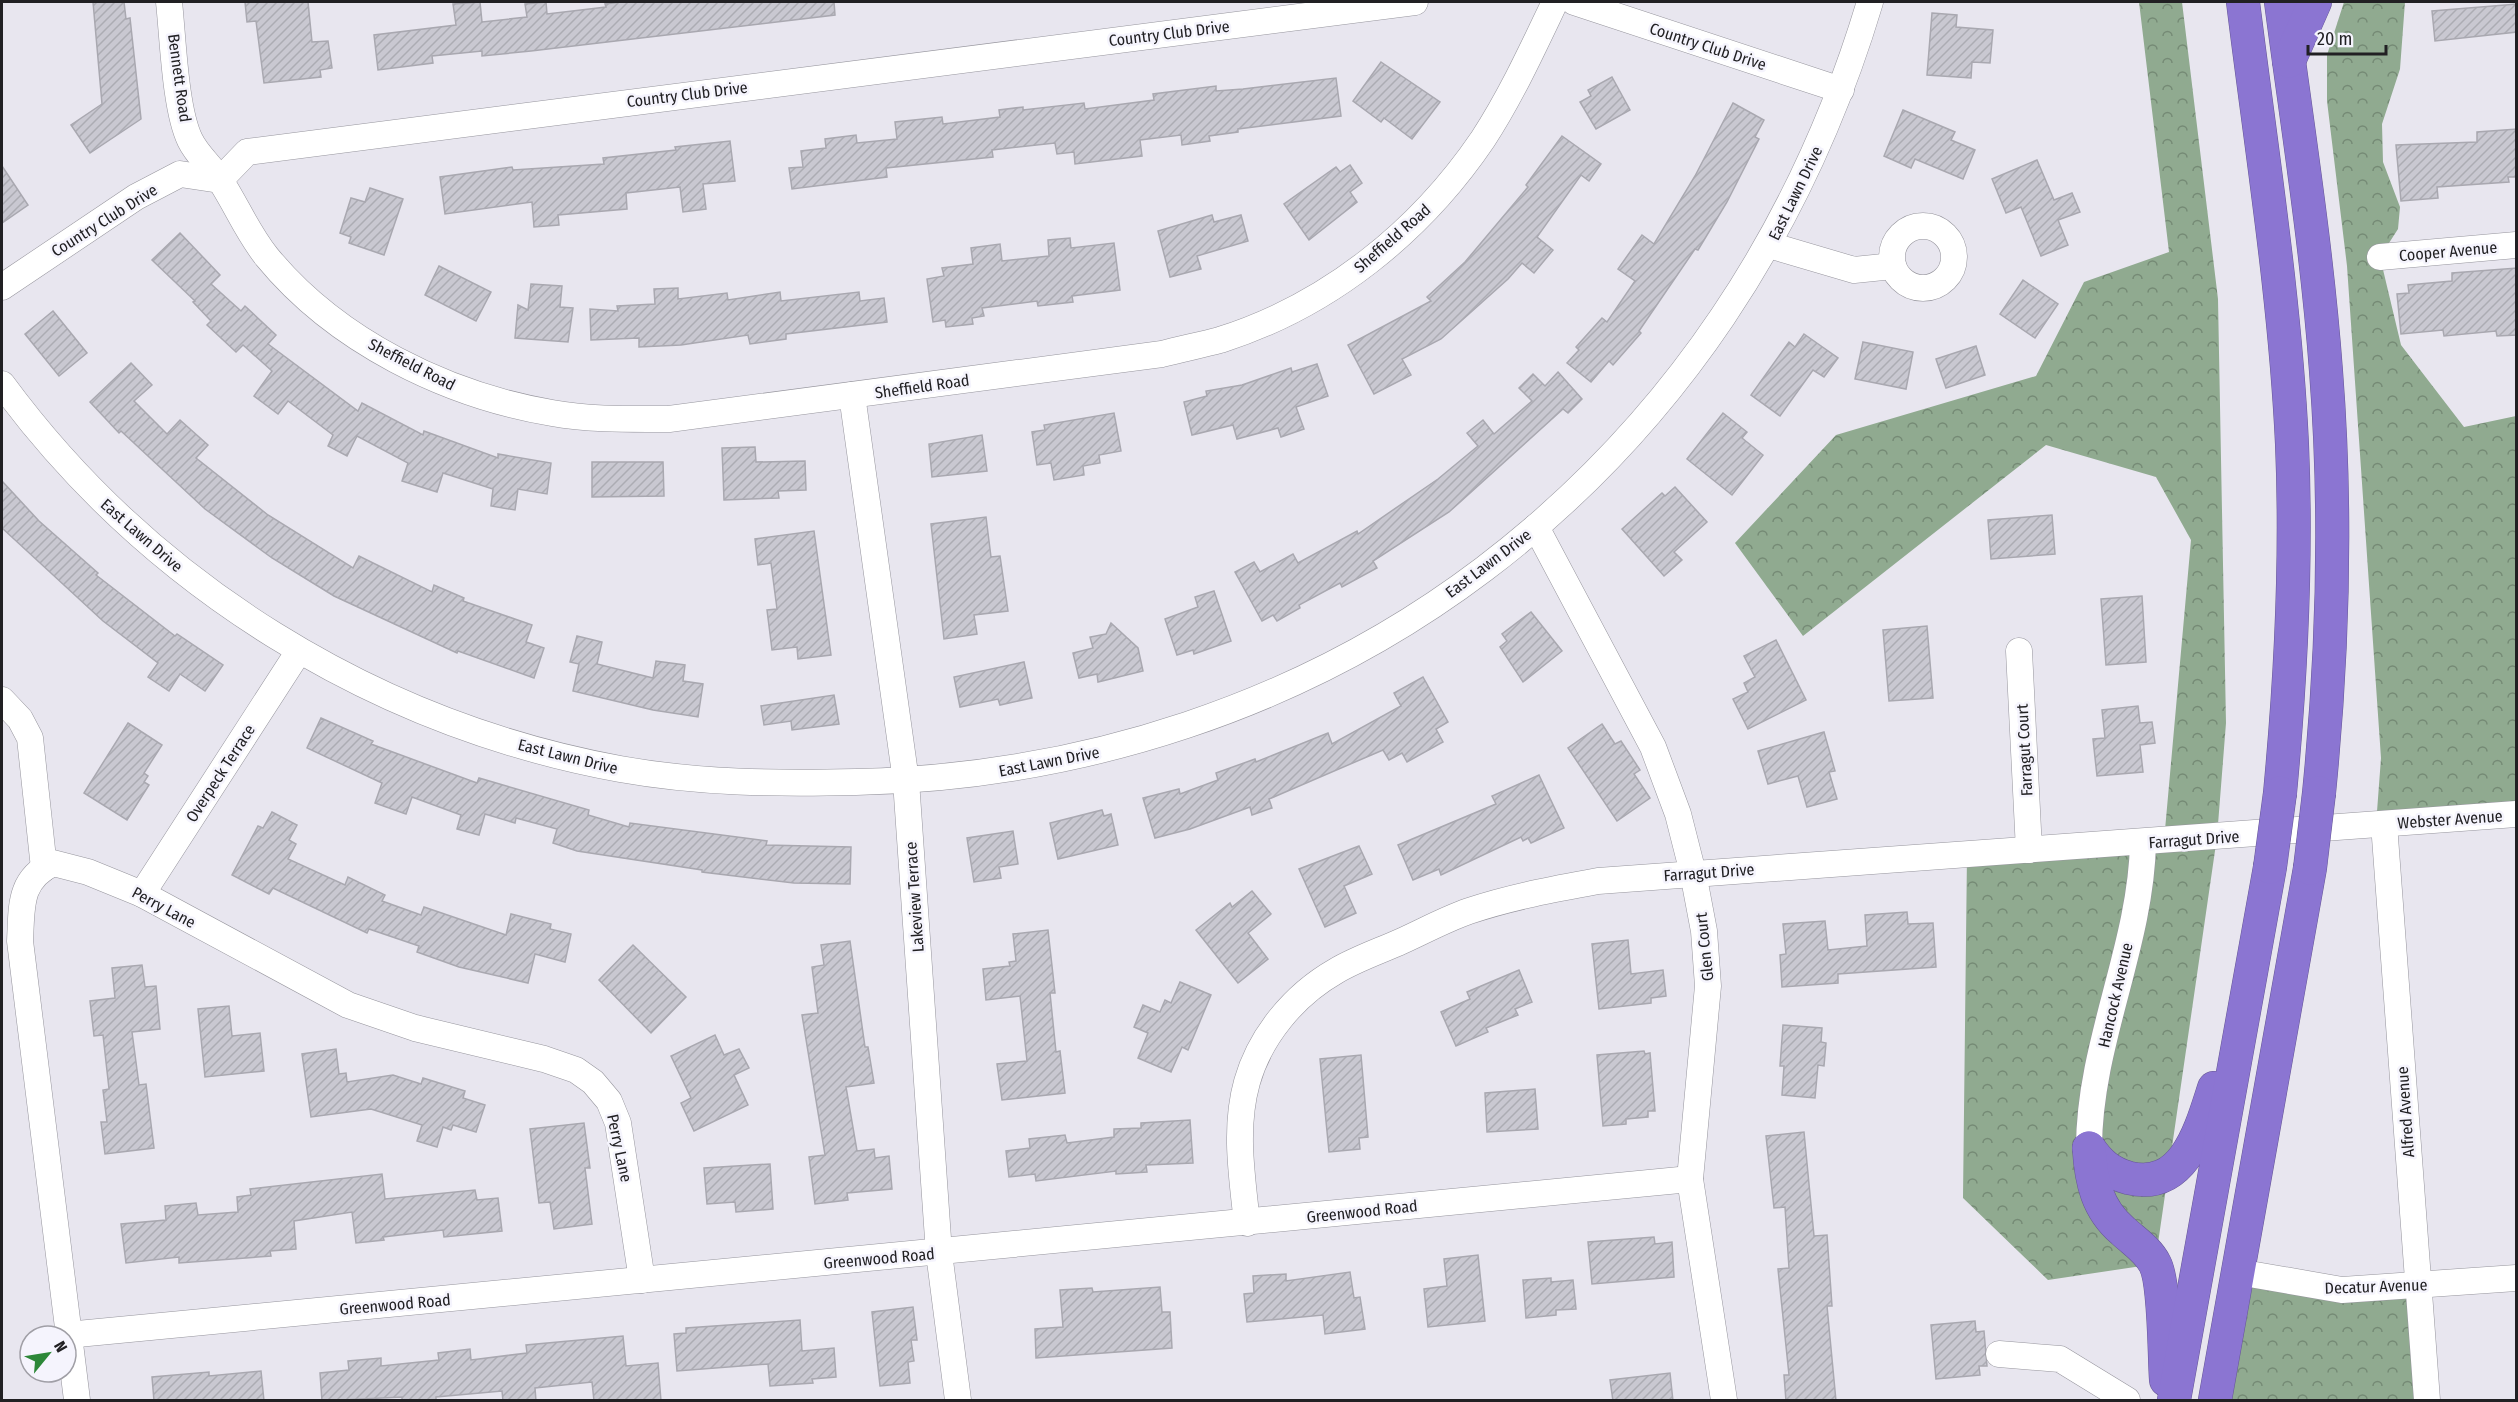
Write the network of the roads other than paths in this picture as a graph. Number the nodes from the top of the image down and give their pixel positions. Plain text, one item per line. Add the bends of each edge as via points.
1 (169, 2) edge
2 (1415, 2) edge
3 (1555, 2) edge
4 (1574, 2) edge
5 (1870, 2) edge
6 (2243, 2) edge
7 (2282, 2) edge
8 (2315, 2) edge
9 (2289, 61) junction
10 (1841, 90) junction
11 (220, 180) junction
12 (1769, 245) junction
13 (2517, 245) edge
14 (2380, 257) dead end
15 (1893, 266) dead end
16 (2, 287) edge
17 (2, 384) edge
18 (852, 395) junction
19 (1536, 527) junction
20 (299, 651) junction
21 (2019, 651) dead end
22 (2, 700) edge
23 (906, 781) junction
24 (2517, 814) edge
25 (2384, 824) junction
26 (2143, 843) junction
27 (2029, 850) junction
28 (44, 868) junction
29 (1693, 873) junction
30 (142, 894) junction
31 (2251, 980) junction
32 (2089, 1148) junction
33 (1690, 1179) junction
34 (1246, 1222) junction
35 (939, 1253) junction
36 (2238, 1272) junction
37 (2517, 1278) edge
38 (642, 1280) junction
39 (2418, 1285) junction
40 (66, 1324) edge
41 (78, 1334) edge
42 (1999, 1354) dead end
43 (74, 1384) edge
44 (77, 1401) edge
45 (958, 1401) edge
46 (1724, 1401) edge
47 (2127, 1401) edge
48 (2168, 1401) edge
49 (2174, 1401) edge
50 (2215, 1401) edge
51 (2427, 1401) edge

1 - 11 street, Bennett Road via 179,99 190,140
2 - 11 street, Country Club Drive via 295,144 247,152
3 - 18 street, Sheffield Road via 1500,110 1454,179 1376,257 1327,291 1242,331 1162,354
4 - 10 street, Country Club Drive
5 - 10 street, East Lawn Drive
6 - 31 highway, bridge via 2282,318 2292,445 2290,668 2280,793
7 - 9 highway
8 - 9 highway
9 - 36 highway, bridge via 2322,326 2331,466 2330,653 2310,868
10 - 12 street, East Lawn Drive via 1816,153
11 - 16 street, Country Club Drive via 180,174 136,197
11 - 18 street, Sheffield Road via 239,218 267,257 333,319 383,352 437,380 494,400 552,414 612,420 669,419
12 - 15 street via 1854,270
12 - 19 street, East Lawn Drive via 1681,375 1633,432
13 - 14 street, Cooper Avenue
17 - 20 street, East Lawn Drive via 60,457 150,545 226,605
18 - 23 street, Lakeview Terrace
19 - 23 street, East Lawn Drive via 1483,570 1358,651 1205,720 1062,760 970,776
19 - 29 street, Glen Court via 1653,747 1678,814
20 - 23 street, East Lawn Drive via 391,698 454,724 536,750 620,769 688,779 773,784
20 - 30 street, Overpeck Terrace
21 - 27 street, Farragut Court
22 - 28 street via 20,719 30,738
23 - 35 street, Lakeview Terrace
24 - 25 street, Webster Avenue
25 - 26 street, Farragut Drive
25 - 39 street, Alfred Avenue
26 - 27 street, Farragut Drive
26 - 32 street, Hancock Avenue via 2139,887 2092,1095
27 - 29 street, Farragut Drive
28 - 30 street, Perry Lane via 53,863 88,872
28 - 40 street via 29,881 22,900 20,942
29 - 33 street, Glen Court via 1704,931 1708,986
29 - 34 street, Farragut Drive via 1598,881 1532,893 1468,912 1336,970 1306,991 1281,1017 1247,1081 1239,1147
30 - 38 street, Perry Lane via 348,1005 415,1028 544,1059 576,1070 593,1082 609,1101 618,1123
31 - 32 highway via 2201,1128 2184,1159 2157,1177 2134,1179 2103,1166
31 - 49 highway
32 - 48 highway via 2098,1200 2112,1220 2148,1254 2159,1274
33 - 34 street, Greenwood Road
33 - 46 street, Glen Court
34 - 35 street, Greenwood Road
35 - 38 street, Greenwood Road
35 - 45 street, Lakeview Terrace
36 - 39 street, Decatur Avenue via 2328,1290
36 - 50 highway
37 - 39 street, Decatur Avenue
38 - 41 street, Greenwood Road
39 - 51 street, Alfred Avenue
42 - 47 street via 2060,1359
43 - 44 street

